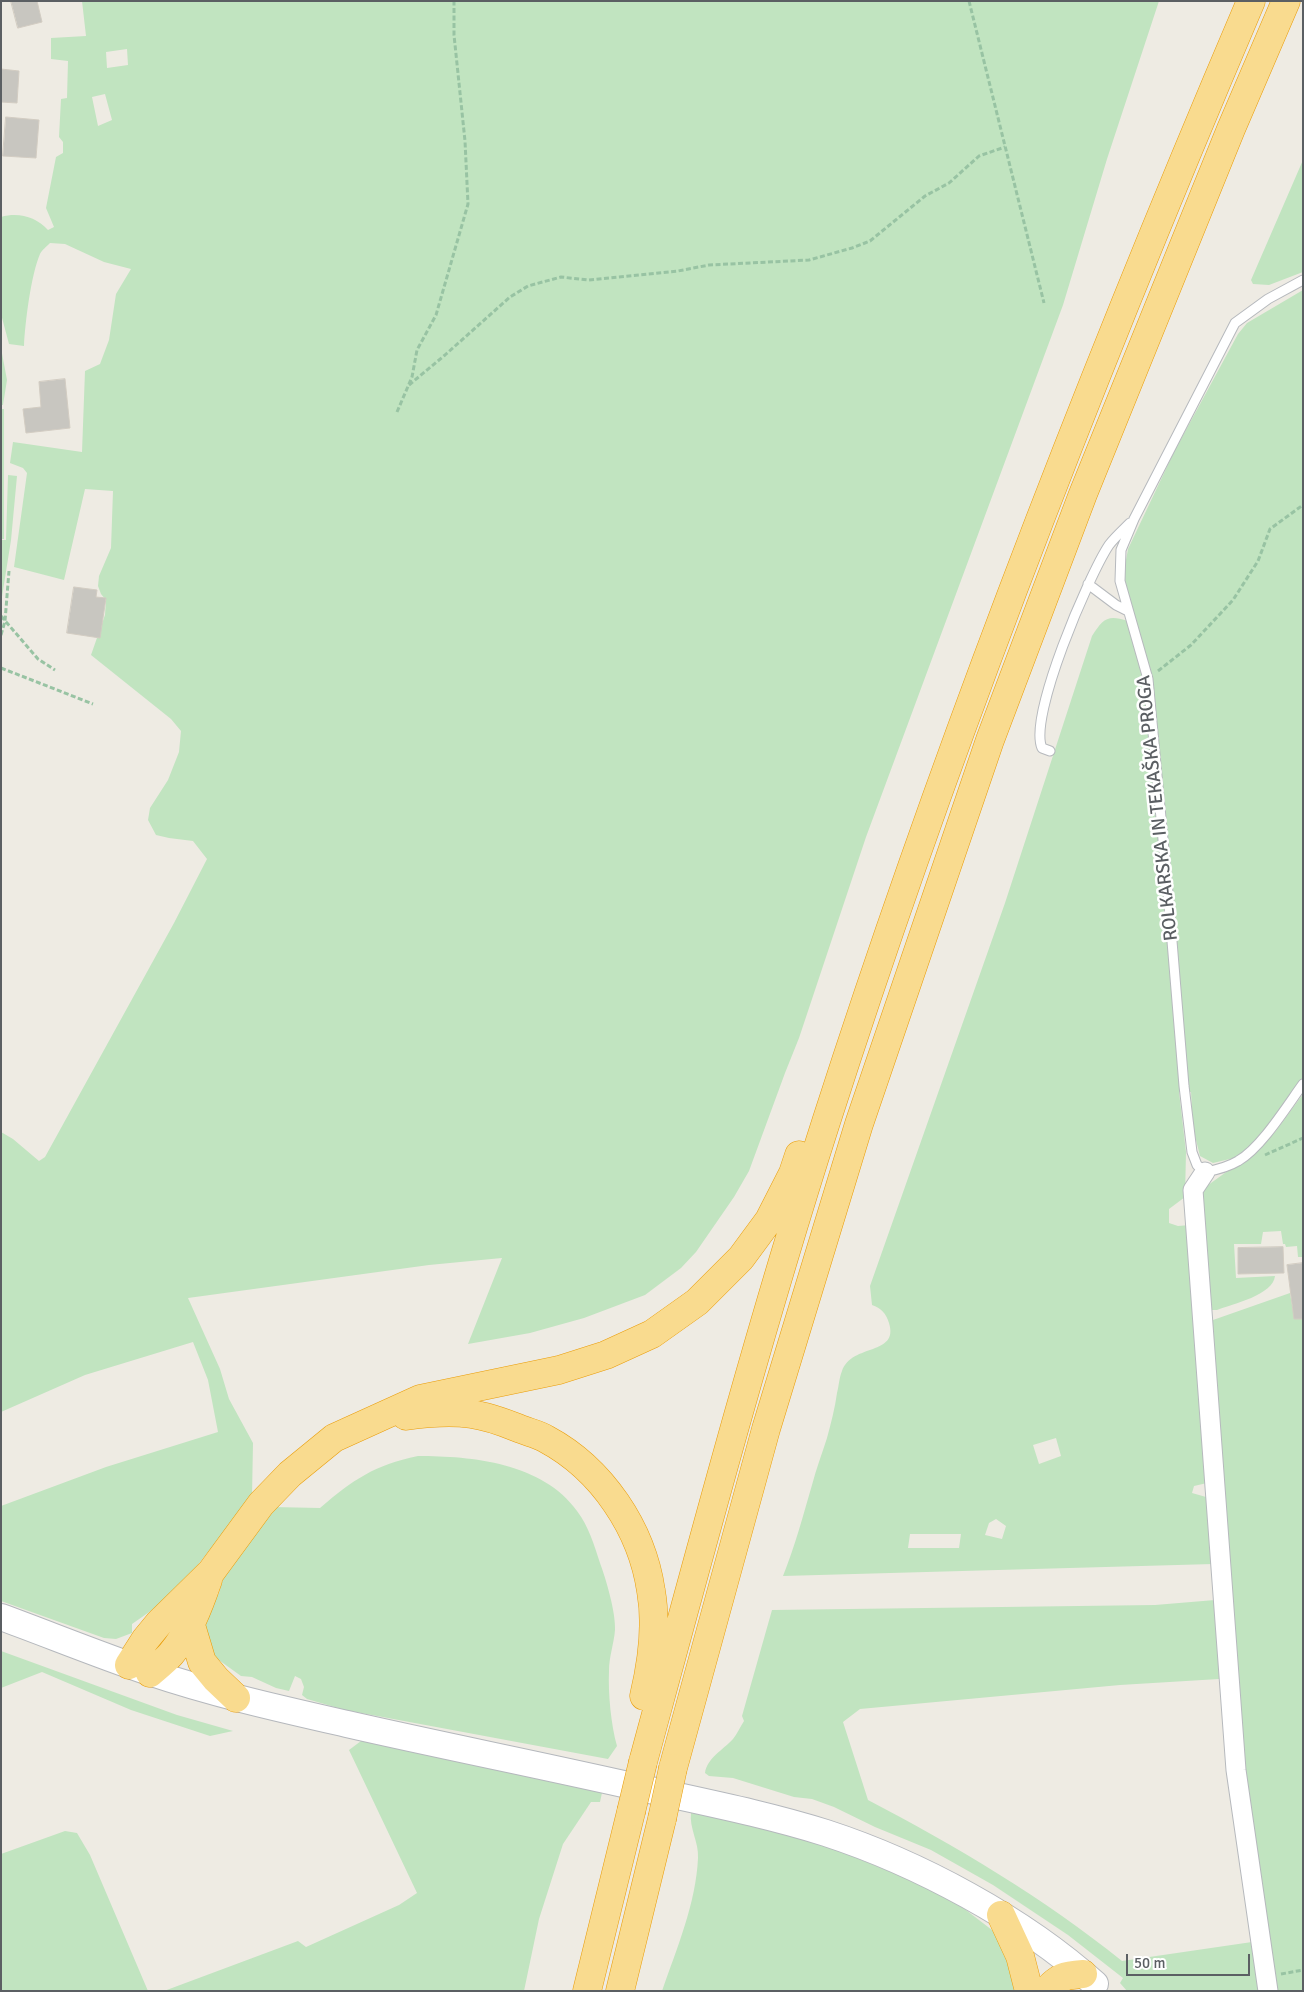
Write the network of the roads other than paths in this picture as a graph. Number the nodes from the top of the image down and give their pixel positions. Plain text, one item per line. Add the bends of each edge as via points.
1 (1252, 1) edge
2 (1286, 1) edge
3 (1303, 280) edge
4 (1134, 519) junction
5 (1088, 584) junction
6 (1128, 611) junction
7 (1050, 751) dead end
8 (1303, 1084) edge
9 (826, 1120) junction
10 (1205, 1172) junction
11 (375, 1419) junction
12 (211, 1572) junction
13 (1, 1617) edge
14 (190, 1622) junction
15 (140, 1669) junction
16 (236, 1698) junction
17 (643, 1762) junction
18 (1001, 1915) junction
19 (630, 1945) junction
20 (1089, 1983) edge
21 (587, 1991) edge
22 (620, 1991) edge
23 (636, 1991) edge
24 (1029, 1991) edge
25 (1046, 1991) edge
26 (1268, 1991) edge

1 - 9 highway via 1117,323 1041,516 916,853
2 - 19 highway, bridge via 1090,476 990,740 859,1124 766,1429 673,1768
3 - 4 lane, ROLKARSKA IN TEKAŠKA PROGA via 1268,299 1235,323
4 - 5 lane via 1110,544
4 - 6 lane, ROLKARSKA IN TEKAŠKA PROGA via 1121,550 1120,581
5 - 6 lane
5 - 7 lane via 1064,639 1045,708 1040,744
6 - 10 lane, ROLKARSKA IN TEKAŠKA PROGA via 1148,679 1184,1086 1192,1152 1197,1165
8 - 10 lane via 1252,1150 1238,1162
9 - 11 highway via 800,1152 769,1220 741,1258 697,1302 652,1334 606,1355 559,1370 420,1399
9 - 17 highway via 737,1414
10 - 26 street via 1193,1190 1236,1770
11 - 12 highway via 334,1438 290,1474 261,1504
11 - 17 highway via 426,1413 471,1414 505,1423 546,1439 601,1483 624,1514 641,1548 652,1591 653,1638 640,1718
12 - 14 highway
12 - 15 highway via 145,1640
13 - 15 main road
14 - 15 highway via 170,1654
14 - 16 highway via 202,1662
15 - 16 main road
16 - 18 main road via 687,1798 825,1833 883,1854
17 - 21 highway, bridge
18 - 20 main road
18 - 24 highway via 1020,1956
19 - 22 highway
19 - 23 highway
20 - 25 highway via 1066,1975

